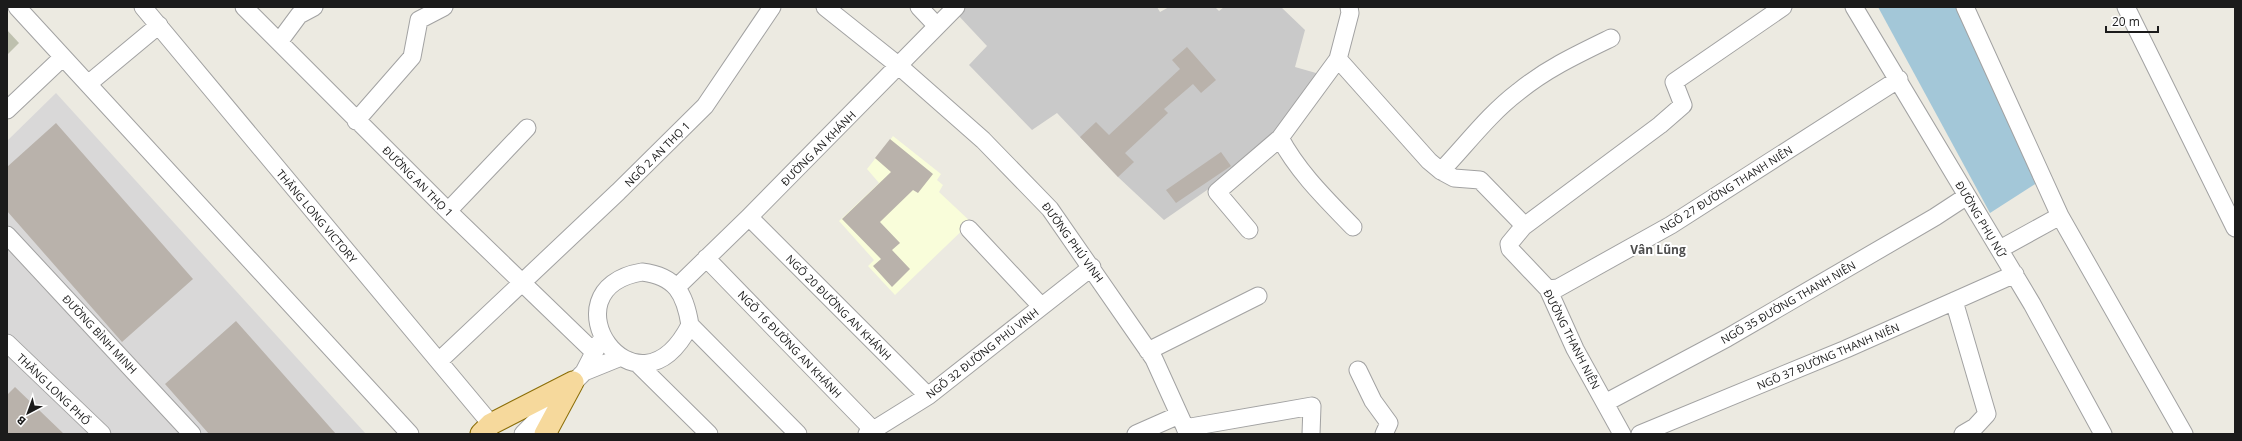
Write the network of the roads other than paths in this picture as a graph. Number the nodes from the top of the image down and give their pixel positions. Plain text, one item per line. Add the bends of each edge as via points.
1 (17, 7) edge
2 (143, 7) edge
3 (244, 7) edge
4 (314, 7) edge
5 (444, 7) edge
6 (772, 7) edge
7 (825, 7) edge
8 (919, 7) edge
9 (956, 7) edge
10 (1349, 7) edge
11 (1783, 7) edge
12 (1854, 7) edge
13 (1965, 7) edge
14 (2126, 7) edge
15 (936, 25) junction
16 (158, 26) junction
17 (1611, 38) dead end
18 (279, 42) junction
19 (63, 57) junction
20 (1338, 59) junction
21 (899, 66) junction
22 (1898, 79) junction
23 (88, 84) junction
24 (7, 110) edge
25 (356, 121) junction
26 (527, 128) dead end
27 (1280, 138) junction
28 (1441, 171) junction
29 (1968, 196) junction
30 (2230, 205) edge
31 (448, 211) junction
32 (2060, 216) junction
33 (749, 217) junction
34 (1353, 227) dead end
35 (1524, 227) junction
36 (2235, 228) edge
37 (969, 229) dead end
38 (1249, 230) dead end
39 (7, 235) edge
40 (2000, 249) junction
41 (706, 258) junction
42 (1092, 267) junction
43 (2015, 274) junction
44 (523, 284) junction
45 (677, 287) junction
46 (1548, 289) junction
47 (1258, 296) dead end
48 (1954, 301) junction
49 (1041, 306) junction
50 (690, 325) junction
51 (602, 337) junction
52 (7, 344) edge
53 (1148, 351) junction
54 (594, 352) junction
55 (621, 357) junction
56 (439, 361) junction
57 (637, 363) junction
58 (1358, 370) dead end
59 (579, 377) junction
60 (928, 396) junction
61 (1605, 403) junction
62 (1184, 426) edge
63 (486, 429) edge
64 (870, 432) edge
65 (102, 434) edge
66 (192, 434) edge
67 (410, 434) edge
68 (523, 434) edge
69 (545, 434) edge
70 (709, 434) edge
71 (798, 434) edge
72 (1136, 434) edge
73 (1311, 434) edge
74 (1384, 434) edge
75 (1622, 434) edge
76 (1640, 434) edge
77 (1963, 434) edge
78 (2103, 434) edge
79 (2184, 434) edge

1 - 19 street
2 - 16 street, THĂNG LONG VICTORY
3 - 18 street, ĐƯỜNG AN THỌ 1
4 - 18 street via 299,15
5 - 25 street via 419,20 412,57
6 - 44 street, NGÕ 2 AN THỌ 1 via 705,106
7 - 21 street, ĐƯỜNG PHÚ VINH
8 - 15 street
9 - 15 street, ĐƯỜNG AN KHÁNH
10 - 20 street via 1350,13
11 - 35 street via 1674,82 1683,105
12 - 22 street, ĐƯỜNG PHỤ NỮ
13 - 32 street
14 - 30 street
15 - 21 street, ĐƯỜNG AN KHÁNH
16 - 23 street
16 - 56 street, THĂNG LONG VICTORY
17 - 28 street via 1568,58 1517,92
18 - 25 street, ĐƯỜNG AN THỌ 1
19 - 23 street
19 - 24 street
20 - 27 street
20 - 28 street via 1429,161
21 - 33 street, ĐƯỜNG AN KHÁNH
21 - 42 street, ĐƯỜNG PHÚ VINH via 983,140 1050,209
22 - 29 street, ĐƯỜNG PHỤ NỮ
22 - 46 street, NGÕ 27 ĐƯỜNG THANH NIÊN via 1671,225 1558,288
23 - 67 street
25 - 31 street, ĐƯỜNG AN THỌ 1
26 - 31 street
27 - 34 street via 1299,168
27 - 38 street via 1217,192
28 - 35 street via 1454,178 1480,180 1513,212
29 - 40 street, ĐƯỜNG PHỤ NỮ
29 - 61 street, NGÕ 35 ĐƯỜNG THANH NIÊN via 1728,338
30 - 36 street
31 - 44 street, ĐƯỜNG AN THỌ 1
32 - 40 street
32 - 79 street
33 - 41 street, ĐƯỜNG AN KHÁNH
33 - 60 street, NGÕ 20 ĐƯỜNG AN KHÁNH
35 - 46 street, ĐƯỜNG THANH NIÊN via 1509,244 1510,249
37 - 49 street
39 - 66 street, ĐƯỜNG BÌNH MINH
40 - 43 street, ĐƯỜNG PHỤ NỮ
41 - 45 street, ĐƯỜNG AN KHÁNH
41 - 64 street, NGÕ 16 ĐƯỜNG AN KHÁNH
42 - 49 street, NGÕ 32 ĐƯỜNG PHÚ VINH
42 - 53 street, ĐƯỜNG PHÚ VINH
43 - 48 street, NGÕ 37 ĐƯỜNG THANH NIÊN
43 - 78 street, ĐƯỜNG PHỤ NỮ
44 - 54 street, ĐƯỜNG AN THỌ 1
44 - 56 street, NGÕ 2 AN THỌ 1
45 - 50 street via 684,299
45 - 51 street via 667,279 648,273 629,274 618,280 608,288 601,299 598,324
46 - 61 street, ĐƯỜNG THANH NIÊN via 1575,349
47 - 53 street
48 - 76 street, NGÕ 37 ĐƯỜNG THANH NIÊN via 1846,350
48 - 77 street via 1986,414 1975,427
49 - 60 street, NGÕ 32 ĐƯỜNG PHÚ VINH
50 - 57 street via 677,348 669,355 648,363
50 - 71 street
51 - 54 street
51 - 55 street via 609,348
52 - 65 street, THĂNG LONG PHỐ
53 - 62 street, ĐƯỜNG PHÚ VINH
54 - 59 street
55 - 57 street
55 - 59 street
56 - 63 street, THĂNG LONG VICTORY
57 - 70 street
58 - 74 street via 1373,401 1389,423
59 - 63 main road
59 - 68 street
59 - 69 main road
60 - 64 street, NGÕ 32 ĐƯỜNG PHÚ VINH
61 - 75 street, ĐƯỜNG THANH NIÊN
62 - 72 street
62 - 73 street via 1312,406

